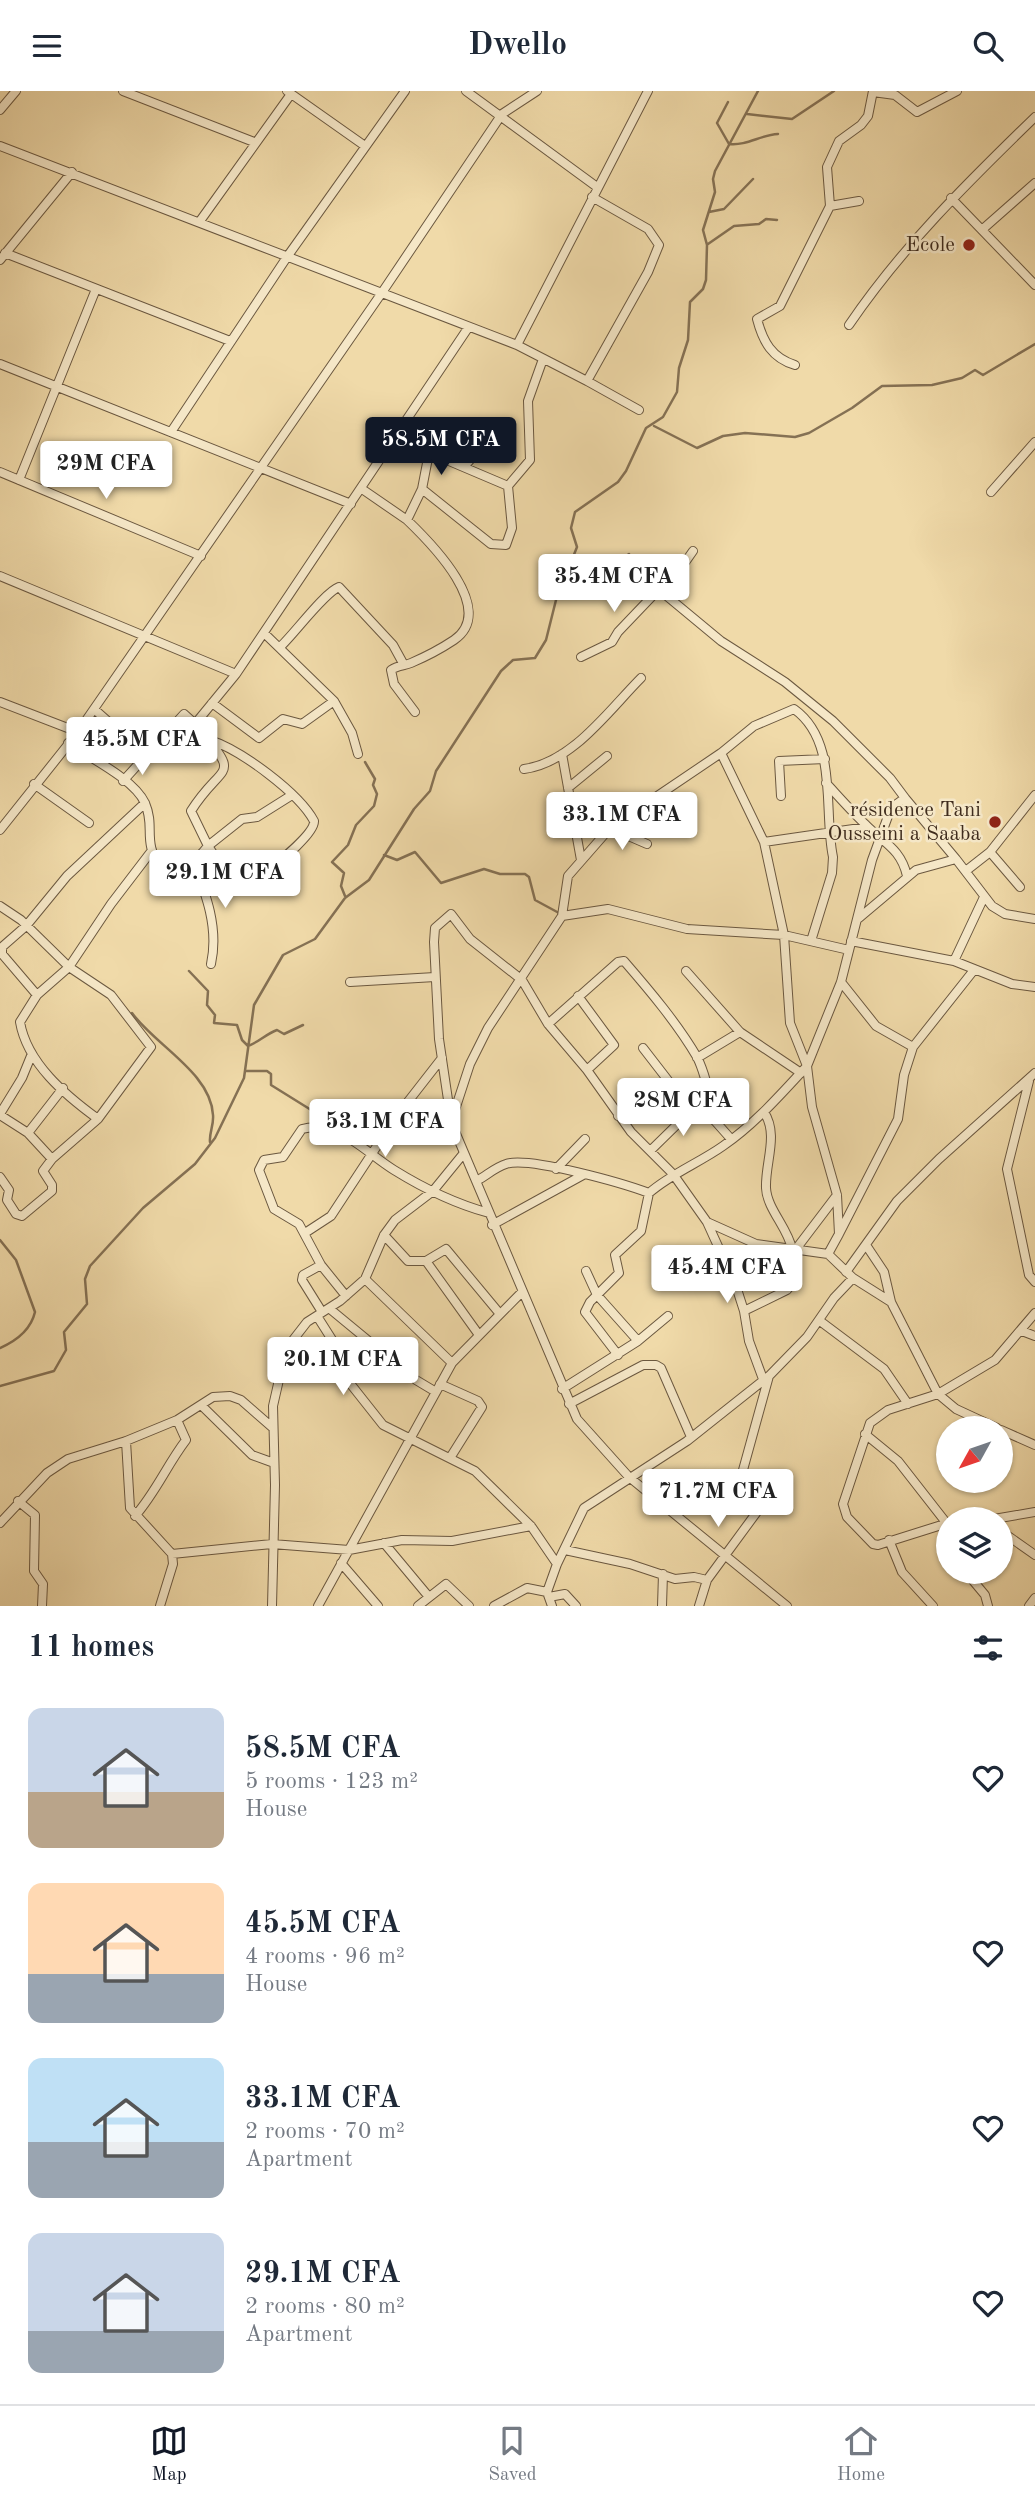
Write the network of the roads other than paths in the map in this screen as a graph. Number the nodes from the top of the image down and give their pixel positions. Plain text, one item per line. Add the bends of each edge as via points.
1 (16, 91) edge
2 (123, 91) edge
3 (405, 91) edge
4 (466, 91) edge
5 (537, 91) edge
6 (648, 91) edge
7 (957, 91) edge
8 (873, 92) edge
9 (289, 93) edge
10 (139, 94) edge
11 (0, 110) edge
12 (502, 114) junction
13 (1035, 117) edge
14 (254, 142) junction
15 (0, 146) edge
16 (365, 146) junction
17 (72, 172) junction
18 (1035, 183) edge
19 (597, 187) junction
20 (592, 197) junction
21 (951, 198) junction
22 (859, 201) dead end
23 (830, 206) junction
24 (200, 221) junction
25 (984, 228) junction
26 (2, 256) edge
27 (287, 257) junction
28 (1035, 285) edge
29 (96, 289) junction
30 (381, 294) junction
31 (849, 325) dead end
32 (468, 328) junction
33 (230, 341) junction
34 (517, 345) junction
35 (543, 359) junction
36 (0, 364) edge
37 (795, 365) dead end
38 (587, 381) junction
39 (58, 387) junction
40 (639, 410) dead end
41 (171, 432) junction
42 (493, 432) dead end
43 (1035, 442) edge
44 (391, 446) junction
45 (428, 458) junction
46 (466, 466) junction
47 (261, 468) junction
48 (0, 473) edge
49 (19, 480) junction
50 (508, 486) junction
51 (362, 489) junction
52 (422, 489) junction
53 (991, 492) dead end
54 (351, 504) junction
55 (407, 520) junction
56 (694, 551) dead end
57 (201, 556) junction
58 (639, 573) dead end
59 (0, 576) edge
60 (662, 589) junction
61 (264, 633) junction
62 (143, 638) junction
63 (281, 646) junction
64 (581, 657) dead end
65 (404, 664) junction
66 (236, 674) junction
67 (641, 678) dead end
68 (334, 701) junction
69 (0, 702) edge
70 (212, 703) junction
71 (94, 709) junction
72 (415, 712) dead end
73 (195, 724) junction
74 (78, 732) junction
75 (210, 740) junction
76 (68, 743) junction
77 (721, 753) junction
78 (358, 754) dead end
79 (562, 754) junction
80 (146, 755) junction
81 (607, 757) dead end
82 (825, 759) junction
83 (524, 769) dead end
84 (123, 781) junction
85 (826, 783) junction
86 (34, 784) junction
87 (568, 788) junction
88 (292, 795) junction
89 (1035, 795) edge
90 (781, 796) dead end
91 (905, 798) junction
92 (145, 803) junction
93 (89, 823) dead end
94 (867, 827) junction
95 (610, 828) junction
96 (0, 830) edge
97 (829, 833) junction
98 (881, 837) junction
99 (764, 842) junction
100 (646, 845) dead end
101 (208, 846) junction
102 (990, 852) junction
103 (150, 853) junction
104 (956, 859) junction
105 (580, 860) junction
106 (194, 861) junction
107 (967, 870) junction
108 (907, 876) junction
109 (1020, 887) dead end
110 (984, 897) junction
111 (0, 906) edge
112 (562, 916) junction
113 (858, 919) junction
114 (1035, 919) edge
115 (26, 926) junction
116 (784, 935) junction
117 (811, 941) junction
118 (850, 946) junction
119 (954, 961) junction
120 (211, 964) dead end
121 (69, 967) junction
122 (974, 970) junction
123 (686, 971) dead end
124 (435, 977) junction
125 (522, 980) junction
126 (350, 982) dead end
127 (841, 982) junction
128 (1035, 987) edge
129 (37, 995) junction
130 (578, 996) junction
131 (548, 1024) junction
132 (740, 1032) junction
133 (913, 1047) junction
134 (643, 1048) dead end
135 (30, 1056) junction
136 (442, 1058) junction
137 (697, 1058) junction
138 (587, 1070) junction
139 (804, 1070) junction
140 (1032, 1077) edge
141 (666, 1079) junction
142 (63, 1088) junction
143 (697, 1105) junction
144 (764, 1112) junction
145 (0, 1115) edge
146 (618, 1116) junction
147 (99, 1119) junction
148 (715, 1121) junction
149 (451, 1122) junction
150 (28, 1133) junction
151 (585, 1139) dead end
152 (732, 1139) junction
153 (650, 1151) junction
154 (464, 1153) junction
155 (372, 1154) junction
156 (52, 1159) junction
157 (556, 1169) junction
158 (673, 1174) junction
159 (583, 1175) junction
160 (0, 1177) edge
161 (478, 1180) junction
162 (433, 1191) junction
163 (649, 1193) junction
164 (837, 1195) junction
165 (489, 1213) junction
166 (707, 1222) junction
167 (492, 1225) junction
168 (305, 1233) junction
169 (839, 1234) junction
170 (384, 1235) junction
171 (866, 1245) junction
172 (794, 1249) junction
173 (828, 1254) junction
174 (426, 1261) junction
175 (321, 1265) junction
176 (586, 1271) dead end
177 (846, 1272) junction
178 (365, 1279) junction
179 (853, 1279) junction
180 (1035, 1282) edge
181 (522, 1292) junction
182 (597, 1295) junction
183 (346, 1296) junction
184 (891, 1302) junction
185 (744, 1311) junction
186 (323, 1312) junction
187 (500, 1314) junction
188 (1035, 1314) edge
189 (668, 1316) dead end
190 (820, 1321) junction
191 (1022, 1331) junction
192 (479, 1335) junction
193 (1035, 1336) edge
194 (638, 1341) junction
195 (618, 1355) junction
196 (452, 1363) junction
197 (766, 1378) junction
198 (438, 1388) junction
199 (562, 1389) junction
200 (939, 1394) junction
201 (569, 1404) junction
202 (908, 1404) junction
203 (201, 1405) junction
204 (971, 1416) edge
205 (177, 1420) junction
206 (272, 1428) junction
207 (865, 1434) junction
208 (1013, 1435) edge
209 (691, 1437) junction
210 (408, 1438) junction
211 (126, 1441) junction
212 (1035, 1445) edge
213 (450, 1458) junction
214 (274, 1463) junction
215 (629, 1477) junction
216 (18, 1501) junction
217 (936, 1509) edge
218 (1035, 1512) edge
219 (135, 1516) junction
220 (1013, 1516) edge
221 (0, 1523) edge
222 (531, 1525) junction
223 (936, 1527) edge
224 (1013, 1539) edge
225 (889, 1540) junction
226 (384, 1542) junction
227 (272, 1544) junction
228 (349, 1550) junction
229 (565, 1551) junction
230 (172, 1554) junction
231 (726, 1554) junction
232 (1035, 1555) edge
233 (341, 1563) junction
234 (557, 1564) junction
235 (663, 1574) junction
236 (707, 1580) junction
237 (976, 1584) edge
238 (429, 1597) junction
239 (1035, 1598) edge
240 (550, 1599) edge
241 (663, 1605) edge
242 (42, 1606) edge
243 (160, 1606) edge
244 (272, 1606) edge
245 (318, 1606) edge
246 (378, 1606) edge
247 (418, 1606) edge
248 (469, 1606) edge
249 (494, 1606) edge
250 (576, 1606) edge
251 (699, 1606) edge
252 (787, 1606) edge
253 (933, 1606) edge
254 (988, 1606) edge
255 (1029, 1606) edge

1 - 11 street
2 - 10 street
3 - 16 street
4 - 12 street
5 - 12 street
6 - 19 street
7 - 8 street via 917,112 902,99
8 - 23 street via 868,116 839,141 827,167
9 - 14 street
9 - 16 street
10 - 14 street
12 - 19 street
12 - 30 street
13 - 21 street
14 - 24 street
15 - 17 street
16 - 27 street
17 - 24 street
17 - 26 street
18 - 25 street
19 - 20 street
20 - 34 street
20 - 38 street via 648,229 659,252
21 - 25 street
21 - 31 street via 891,266
22 - 23 street
23 - 37 street via 780,306 757,319 775,356
24 - 27 street
25 - 28 street
26 - 29 street
27 - 30 street
27 - 33 street
29 - 33 street
29 - 39 street
30 - 32 street
30 - 47 street
32 - 34 street
32 - 44 street
33 - 41 street
34 - 35 street
35 - 38 street
35 - 50 street via 528,401 530,460
36 - 39 street
38 - 40 street
39 - 41 street
39 - 49 street
41 - 47 street
42 - 46 street
43 - 53 street
44 - 45 street
44 - 51 street
45 - 46 street
45 - 52 street
46 - 50 street
47 - 54 street
47 - 57 street
48 - 49 street
49 - 57 street
50 - 52 street via 512,528 510,539 500,547
51 - 54 street
51 - 55 street
52 - 55 street
54 - 61 street
55 - 65 street via 454,576 470,613 464,631 454,640
56 - 60 street
57 - 62 street
58 - 60 street
59 - 62 street
60 - 64 street via 612,642
60 - 91 street via 713,635 785,682 833,721
61 - 63 street
61 - 66 street
62 - 66 street
62 - 71 street
63 - 65 street via 339,587 393,645
63 - 68 street
65 - 72 street via 393,668 391,674
66 - 70 street
67 - 79 street
68 - 70 street via 302,725 283,719 259,738
68 - 78 street
69 - 74 street
70 - 73 street
71 - 74 street
71 - 80 street
73 - 75 street
73 - 80 street via 184,714
74 - 76 street
75 - 88 street via 233,749
75 - 101 street via 223,756 223,773 191,811
76 - 84 street
76 - 86 street
77 - 82 street via 754,726 794,709
77 - 95 street
77 - 99 street
79 - 83 street
79 - 87 street
80 - 84 street
81 - 87 street
82 - 85 street
82 - 90 street via 779,761
84 - 92 street
85 - 94 street
85 - 97 street
86 - 93 street
86 - 96 street
87 - 105 street
88 - 101 street via 257,817 242,818
88 - 101 street via 312,816 313,830 247,888 236,888
89 - 102 street
91 - 98 street via 891,808
91 - 104 street
92 - 103 street
92 - 115 street via 67,876
94 - 97 street
94 - 98 street
95 - 100 street
95 - 105 street
97 - 99 street
97 - 117 street via 832,873
98 - 108 street via 903,857
98 - 113 street
99 - 116 street
101 - 106 street
102 - 107 street
102 - 109 street
103 - 106 street via 166,872
103 - 121 street
104 - 107 street
104 - 108 street
105 - 112 street via 568,876
106 - 120 street via 213,922
107 - 110 street
108 - 113 street
110 - 114 street via 1005,914
110 - 119 street
111 - 115 street
112 - 116 street via 602,908 687,929
112 - 125 street
113 - 118 street
115 - 121 street
115 - 129 street via 1,951
116 - 117 street
116 - 139 street via 790,1023
117 - 118 street
118 - 119 street
118 - 127 street
119 - 122 street
121 - 129 street
121 - 147 street via 111,995 151,1047
122 - 128 street
122 - 133 street
123 - 132 street
124 - 125 street via 435,928 451,914 470,939
124 - 126 street
124 - 136 street
125 - 131 street
125 - 149 street via 488,1028 470,1064
127 - 133 street via 871,1022
127 - 139 street
129 - 135 street via 20,1022
130 - 131 street
130 - 137 street via 624,961
130 - 138 street via 614,1045
131 - 138 street
132 - 137 street
132 - 139 street
133 - 169 street via 898,1119
134 - 141 street
135 - 142 street
135 - 145 street
136 - 149 street
136 - 155 street
137 - 148 street
138 - 146 street
139 - 144 street
139 - 164 street
140 - 171 street via 897,1201
140 - 180 street via 1007,1169 1029,1275
141 - 143 street
141 - 146 street
142 - 147 street
142 - 150 street
143 - 148 street
143 - 153 street
144 - 152 street
144 - 172 street via 772,1128 767,1193
145 - 150 street
146 - 153 street
147 - 156 street
148 - 152 street
149 - 154 street
150 - 156 street
151 - 157 street
152 - 158 street
153 - 158 street
154 - 161 street
154 - 162 street
155 - 162 street
155 - 168 street via 331,1216
155 - 168 street via 338,1131 307,1128 299,1131 282,1159 271,1157 260,1163 274,1209
156 - 160 street via 43,1171 52,1191 22,1216 7,1200 9,1190
157 - 159 street
157 - 161 street via 514,1162
158 - 163 street
158 - 166 street
159 - 163 street
159 - 167 street
161 - 165 street
162 - 165 street
162 - 170 street via 395,1220
163 - 182 street via 641,1231 615,1255 619,1273
164 - 169 street
164 - 172 street
165 - 167 street
166 - 172 street via 756,1244
166 - 185 street
167 - 181 street
168 - 175 street
169 - 173 street
170 - 174 street via 408,1261
170 - 178 street
171 - 177 street
171 - 184 street via 884,1272
172 - 173 street
172 - 185 street via 787,1290
173 - 177 street
174 - 187 street via 446,1249
174 - 192 street
175 - 183 street
175 - 186 street via 302,1280
176 - 182 street
177 - 179 street
178 - 183 street
178 - 196 street
179 - 184 street
179 - 190 street
181 - 187 street
181 - 199 street via 547,1343
182 - 194 street
182 - 195 street via 585,1312
183 - 186 street
184 - 200 street
185 - 197 street via 749,1341
186 - 198 street via 416,1380
186 - 206 street via 295,1335 286,1349
186 - 210 street via 345,1377 383,1425
187 - 192 street
188 - 191 street
189 - 194 street
190 - 197 street
190 - 202 street via 884,1370
191 - 193 street
191 - 200 street via 995,1360
192 - 196 street
194 - 195 street
195 - 199 street
196 - 198 street
197 - 209 street
197 - 231 street via 743,1470 746,1481 759,1492 762,1505
198 - 210 street
198 - 213 street via 478,1401 482,1407
199 - 201 street
200 - 202 street
200 - 204 street
201 - 209 street via 643,1364 656,1365
201 - 215 street via 582,1426
202 - 207 street via 879,1414
203 - 205 street
203 - 206 street via 214,1397 230,1396 258,1412
203 - 214 street via 252,1455
205 - 211 street
205 - 219 street via 186,1440 167,1465 155,1493
206 - 214 street
207 - 217 street via 898,1461
207 - 225 street via 844,1512 873,1544
208 - 212 street
209 - 215 street
210 - 213 street
210 - 228 street
211 - 216 street via 68,1459
211 - 219 street via 128,1500
213 - 222 street via 475,1471
214 - 227 street
215 - 229 street via 584,1507
215 - 231 street
216 - 221 street
216 - 242 street via 35,1515 34,1571 43,1584
218 - 220 street
219 - 230 street
222 - 226 street via 452,1541
222 - 234 street
223 - 225 street
224 - 232 street
225 - 253 street via 906,1578
226 - 228 street
226 - 238 street
227 - 228 street
227 - 230 street
227 - 244 street
228 - 233 street
229 - 234 street
229 - 235 street
230 - 243 street
231 - 236 street
231 - 252 street
233 - 245 street
233 - 246 street
234 - 240 street
235 - 236 street
235 - 241 street
236 - 251 street
237 - 254 street
238 - 247 street
238 - 248 street via 449,1584
239 - 255 street
240 - 249 street via 527,1588
240 - 250 street via 565,1594

